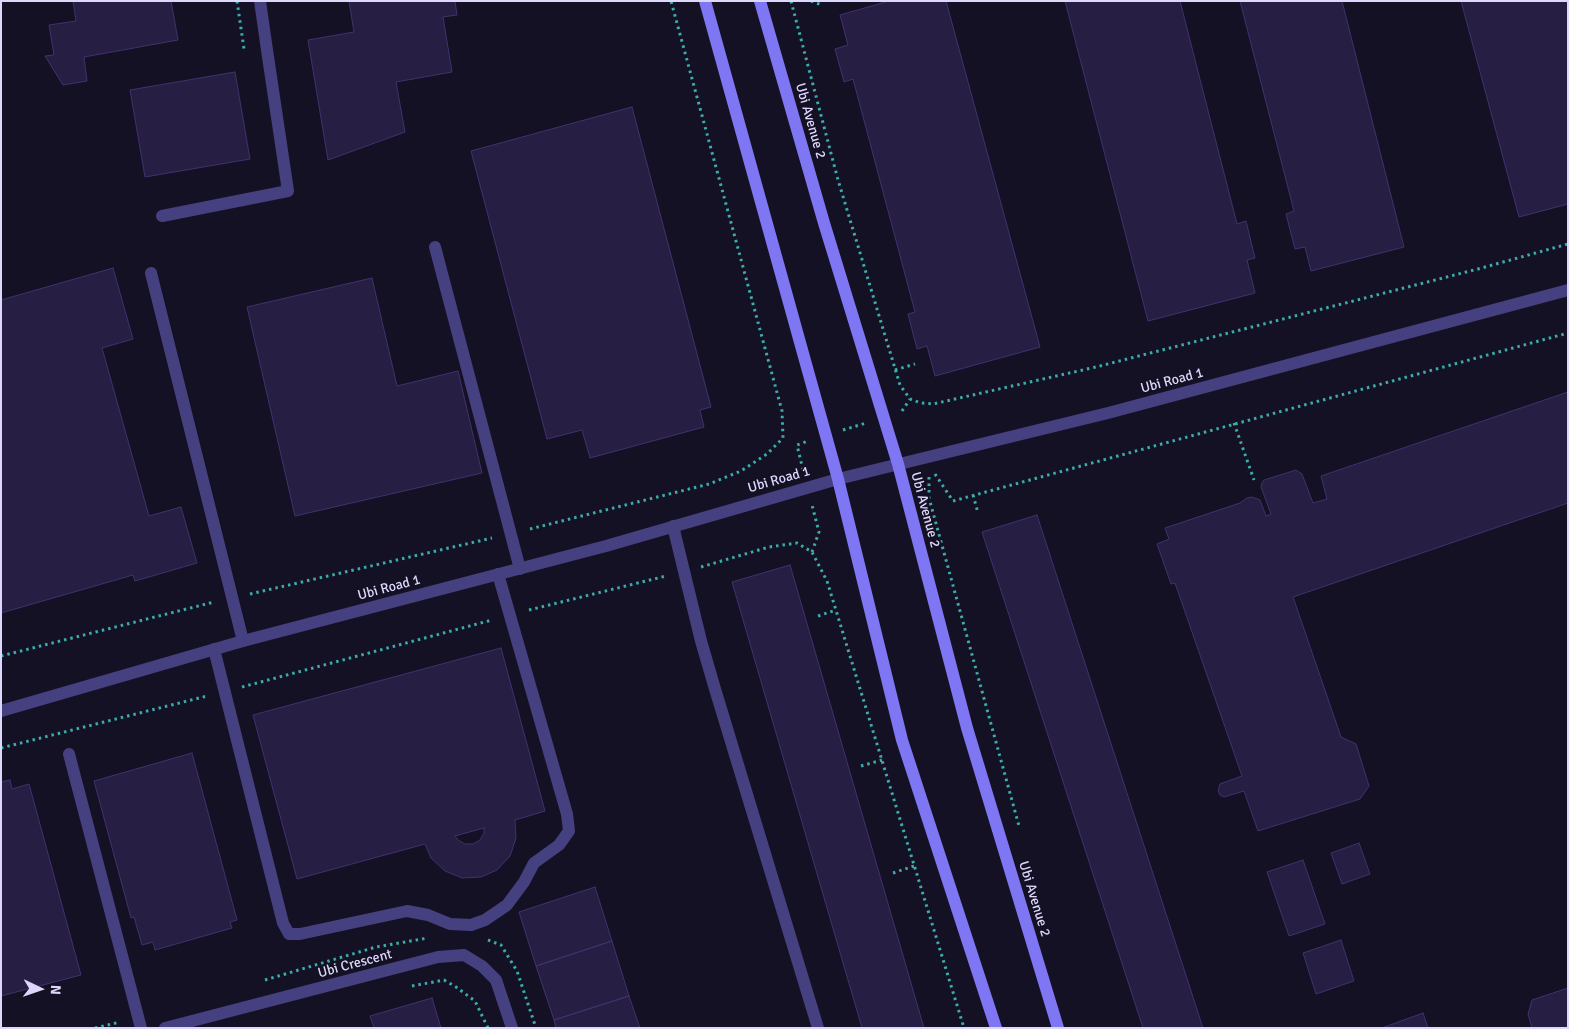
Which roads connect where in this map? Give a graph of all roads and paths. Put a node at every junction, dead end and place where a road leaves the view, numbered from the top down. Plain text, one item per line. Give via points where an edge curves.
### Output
1 (260, 1) edge
2 (671, 1) edge
3 (706, 1) edge
4 (760, 1) edge
5 (791, 1) edge
6 (811, 1) edge
7 (822, 5) dead end
8 (162, 216) dead end
9 (1568, 244) edge
10 (435, 247) dead end
11 (151, 273) dead end
12 (1568, 290) edge
13 (1568, 333) edge
14 (915, 364) dead end
15 (895, 370) junction
16 (910, 399) junction
17 (884, 418) junction
18 (1234, 423) junction
19 (826, 435) junction
20 (796, 444) dead end
21 (898, 464) junction
22 (930, 467) dead end
23 (929, 474) dead end
24 (838, 479) junction
25 (1254, 480) dead end
26 (973, 495) junction
27 (978, 513) dead end
28 (673, 526) junction
29 (820, 532) dead end
30 (510, 534) junction
31 (812, 552) junction
32 (520, 569) junction
33 (684, 572) junction
34 (498, 574) junction
35 (233, 598) junction
36 (836, 610) junction
37 (509, 615) junction
38 (818, 616) dead end
39 (243, 641) junction
40 (214, 649) junction
41 (1, 656) edge
42 (225, 692) junction
43 (1, 711) edge
44 (1, 748) edge
45 (69, 754) dead end
46 (882, 760) junction
47 (862, 766) dead end
48 (1022, 835) dead end
49 (914, 866) junction
50 (893, 873) dead end
51 (405, 988) dead end
52 (186, 1025) edge
53 (141, 1028) edge
54 (166, 1028) edge
55 (488, 1028) edge
56 (512, 1028) edge
57 (818, 1028) edge
58 (964, 1028) edge
59 (996, 1028) edge
60 (1058, 1028) edge

1 - 8 street via 288,191
2 - 30 path via 782,411 783,438 767,454 741,471 709,484
3 - 19 main road
4 - 17 main road, Ubi Avenue 2
5 - 15 path via 838,180
6 - 7 path
9 - 16 path via 1096,367 933,404
10 - 30 street
11 - 35 street
12 - 21 street, Ubi Road 1 via 1108,413
13 - 18 path
14 - 15 path
15 - 16 path
16 - 17 path via 901,414
17 - 19 path
17 - 21 main road, Ubi Avenue 2
18 - 25 path
18 - 26 path
19 - 20 path
19 - 24 main road
21 - 24 street, Ubi Road 1
21 - 60 main road, Ubi Avenue 2 via 967,728
22 - 26 path via 953,501
23 - 48 path via 929,498
24 - 28 street, Ubi Road 1
24 - 59 main road via 902,740
26 - 27 path
28 - 32 street, Ubi Road 1
28 - 33 street
29 - 31 path
30 - 32 street
30 - 35 path
31 - 33 path via 797,543 769,547
31 - 36 path via 827,581
32 - 34 street, Ubi Road 1
33 - 37 path
33 - 57 street via 715,688
34 - 37 street
34 - 39 street, Ubi Road 1
35 - 39 street
35 - 41 path
36 - 38 path
36 - 46 path
37 - 42 path
37 - 42 street via 567,814 569,831 559,846 534,863 507,905 471,925 450,924 407,911 290,934 283,923
39 - 40 street, Ubi Road 1
40 - 42 street
40 - 43 street, Ubi Road 1
42 - 44 path
45 - 53 street
46 - 47 path
46 - 49 path
49 - 50 path
49 - 58 path
51 - 55 path via 444,980 474,1001
52 - 54 street, Ubi Crescent
52 - 56 street, Ubi Crescent via 438,958 464,955 496,980

